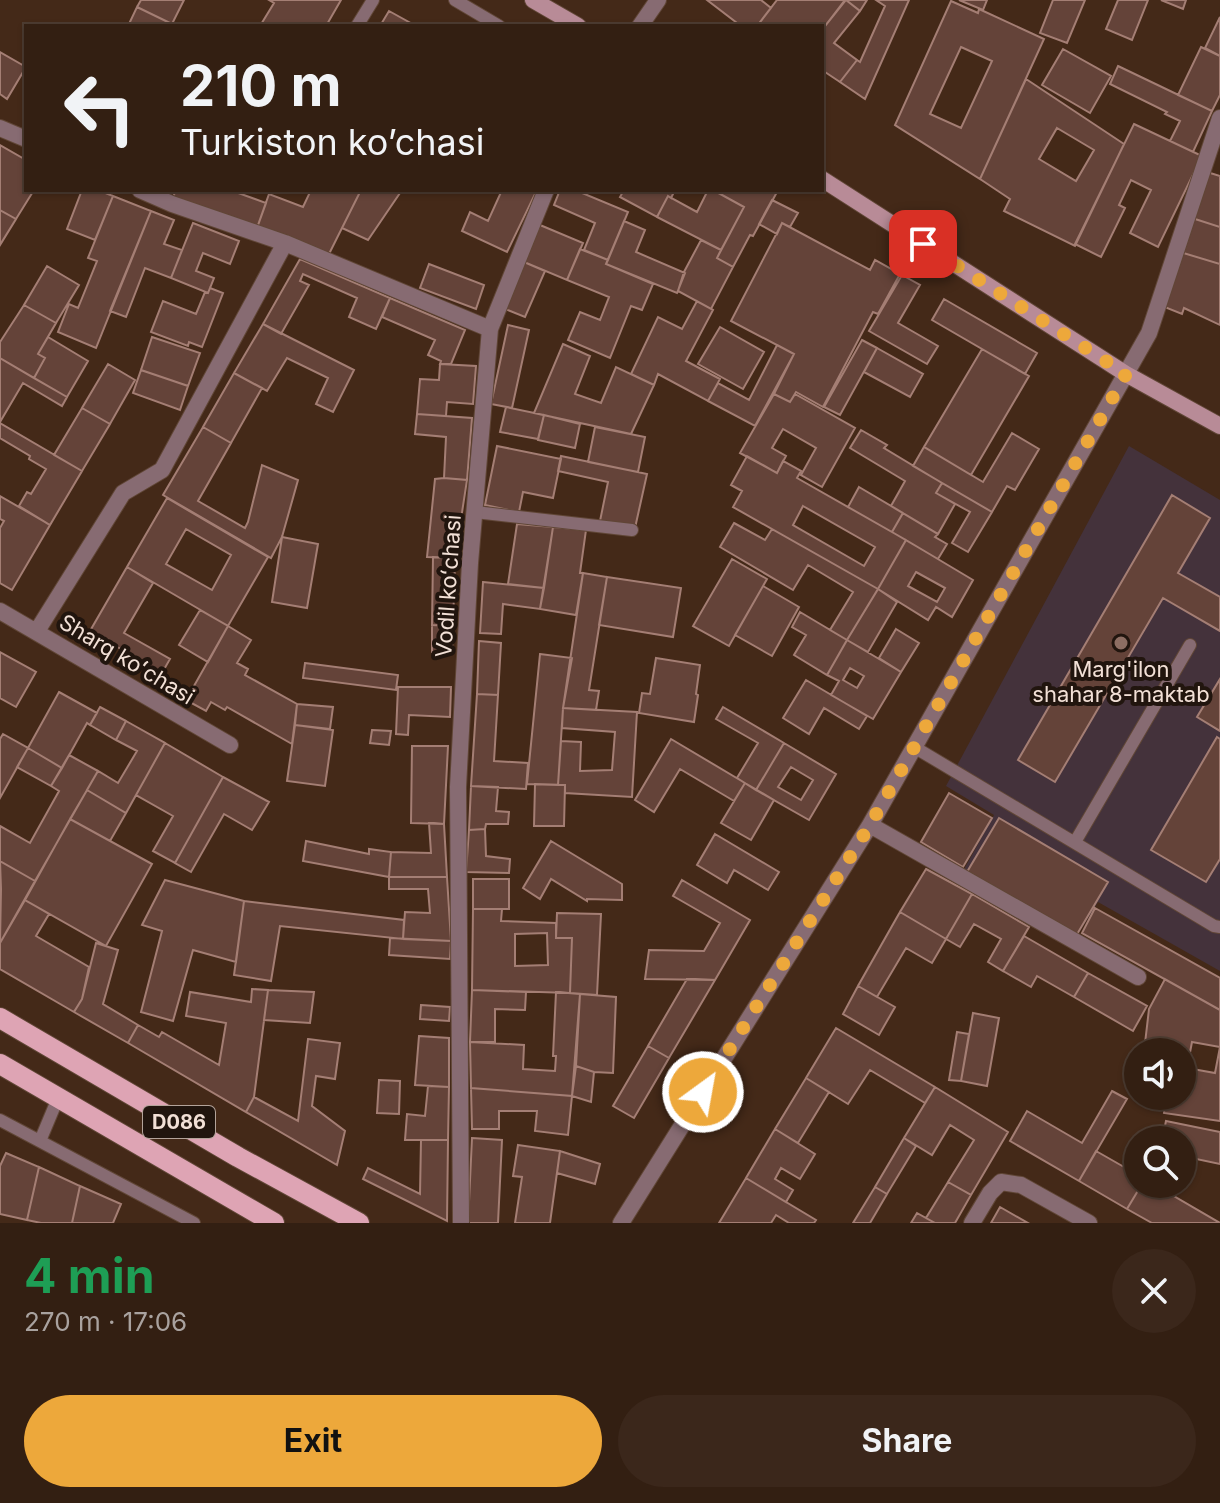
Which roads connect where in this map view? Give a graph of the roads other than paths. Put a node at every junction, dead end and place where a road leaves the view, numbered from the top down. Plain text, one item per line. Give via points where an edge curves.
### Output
1 (373, 0) edge
2 (455, 0) edge
3 (533, 0) edge
4 (658, 0) edge
5 (358, 24) edge
6 (496, 24) edge
7 (575, 24) edge
8 (641, 24) edge
9 (1220, 118) edge
10 (0, 128) edge
11 (24, 138) edge
12 (824, 180) edge
13 (145, 192) edge
14 (545, 192) edge
15 (285, 243) junction
16 (490, 329) junction
17 (1126, 374) junction
18 (1220, 426) edge
19 (475, 512) junction
20 (632, 530) dead end
21 (0, 611) edge
22 (37, 631) junction
23 (1190, 645) dead end
24 (230, 745) dead end
25 (914, 747) junction
26 (870, 825) junction
27 (1075, 842) junction
28 (1220, 927) edge
29 (1138, 977) dead end
30 (0, 1018) edge
31 (0, 1064) edge
32 (58, 1098) junction
33 (0, 1120) edge
34 (40, 1141) junction
35 (194, 1223) edge
36 (274, 1223) edge
37 (359, 1223) edge
38 (461, 1223) edge
39 (621, 1223) edge
40 (972, 1223) edge
41 (1089, 1223) edge

1 - 5 lane
2 - 6 lane
3 - 7 main road
4 - 8 street
9 - 17 street via 1149,333
10 - 11 street
12 - 17 main road
13 - 15 street
14 - 16 street, Vodil koʻchasi
15 - 16 street
15 - 22 street via 162,470 123,493
16 - 19 street, Vodil koʻchasi
17 - 18 main road
17 - 25 street
19 - 20 lane
19 - 38 street, Vodil koʻchasi via 458,787
21 - 22 street, Sharq koʻchasi
22 - 24 street, Sharq koʻchasi
23 - 27 lane
25 - 26 street
25 - 27 lane
26 - 29 street
26 - 39 street
27 - 28 lane
30 - 37 main road, D086
31 - 32 main road, D086
32 - 34 lane
32 - 36 main road, D086
33 - 34 lane
34 - 35 lane
40 - 41 street via 1001,1182 1021,1185

